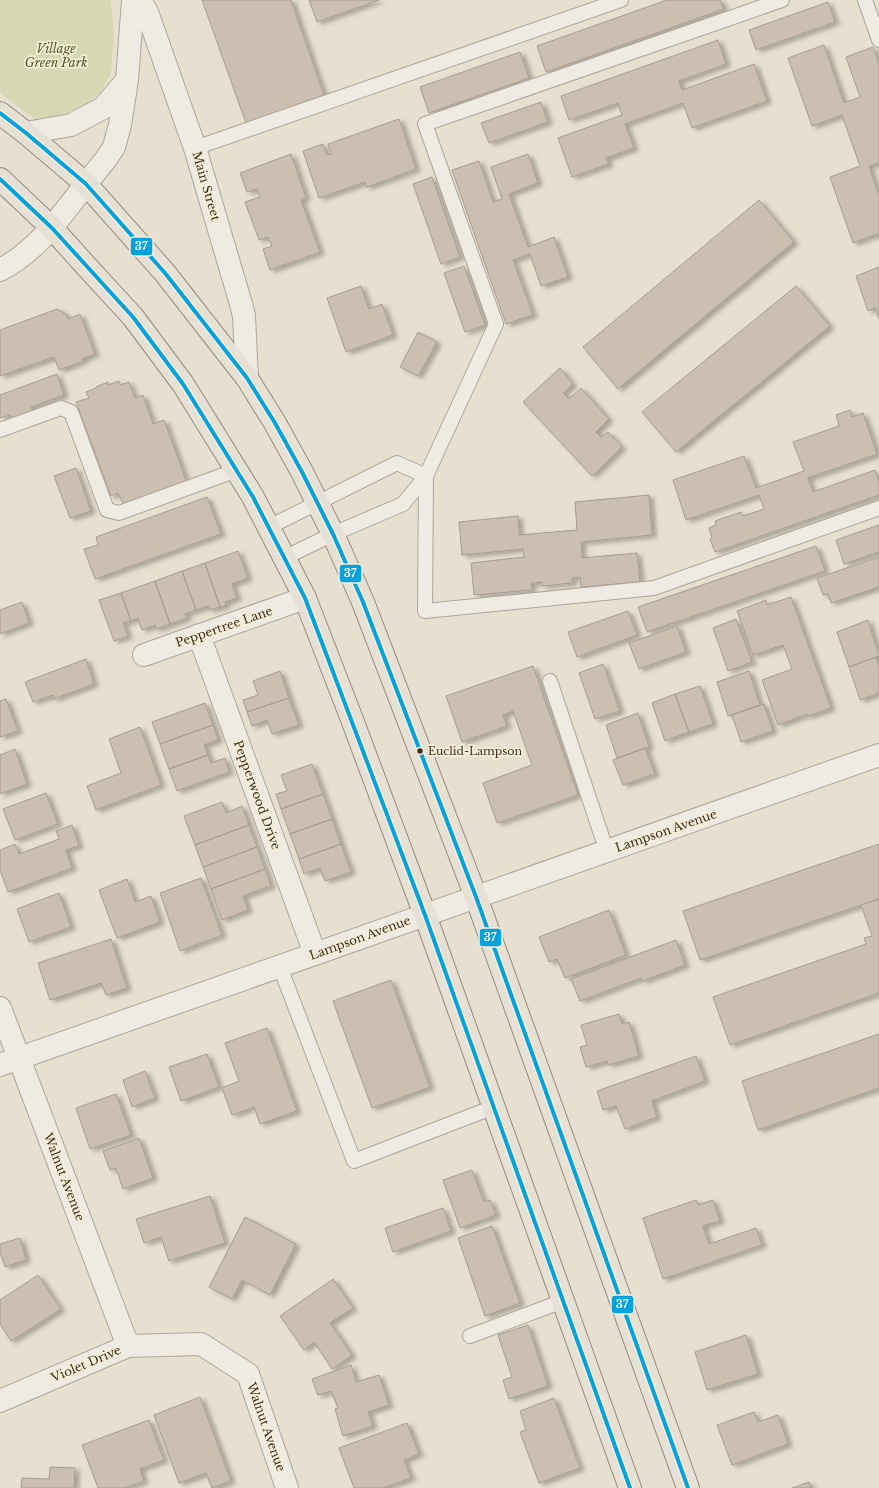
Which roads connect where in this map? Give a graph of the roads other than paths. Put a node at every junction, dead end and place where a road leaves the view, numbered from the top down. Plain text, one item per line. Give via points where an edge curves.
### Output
1 (133, 0) edge
2 (140, 0) edge
3 (621, 0) edge
4 (782, 0) edge
5 (865, 0) edge
6 (879, 40) edge
7 (127, 80) junction
8 (0, 113) edge
9 (26, 133) junction
10 (195, 148) junction
11 (0, 179) edge
12 (86, 184) junction
13 (52, 228) junction
14 (0, 270) edge
15 (247, 378) junction
16 (0, 430) edge
17 (237, 470) junction
18 (426, 476) junction
19 (318, 502) junction
20 (879, 508) edge
21 (269, 527) junction
22 (333, 534) junction
23 (284, 558) junction
24 (305, 598) junction
25 (199, 636) junction
26 (144, 655) dead end
27 (550, 681) dead end
28 (879, 755) edge
29 (607, 852) junction
30 (476, 897) junction
31 (425, 915) junction
32 (316, 954) junction
33 (280, 967) junction
34 (0, 1008) edge
35 (9, 1062) edge
36 (494, 1107) junction
37 (563, 1301) junction
38 (470, 1336) dead end
39 (201, 1344) joint
40 (128, 1346) junction
41 (0, 1401) edge
42 (287, 1488) edge
43 (630, 1488) edge
44 (688, 1488) edge

1 - 7 street
2 - 10 street, Main Street via 147,12
3 - 10 lane
4 - 18 lane via 424,124 496,324
5 - 6 lane
7 - 9 street via 103,108 71,125
7 - 12 street via 114,146
8 - 9 main road
9 - 12 main road
10 - 15 street, Main Street via 244,316
11 - 13 main road
12 - 13 street
12 - 15 main road via 165,273
13 - 14 street via 29,252
13 - 17 main road via 137,324 183,384
15 - 19 main road
16 - 17 lane via 61,408 71,412 107,510 119,513
17 - 21 main road
18 - 19 lane via 397,464
18 - 20 lane via 425,611 654,588
18 - 22 lane via 403,504
19 - 21 lane
19 - 22 main road
21 - 23 main road
22 - 23 lane
22 - 30 main road via 363,602
23 - 24 main road
24 - 25 street, Peppertree Lane
24 - 31 main road
25 - 26 street, Peppertree Lane
25 - 32 street, Pepperwood Drive
27 - 29 lane
28 - 29 street, Lampson Avenue
29 - 30 street, Lampson Avenue
30 - 31 street, Lampson Avenue
30 - 44 main road
31 - 32 street, Lampson Avenue
31 - 36 main road
32 - 33 street, Lampson Avenue
33 - 35 street, Lampson Avenue
33 - 36 lane via 354,1161
34 - 35 street, Walnut Avenue
35 - 40 street, Walnut Avenue
36 - 37 main road
37 - 38 lane
37 - 43 main road
39 - 40 street, Violet Drive
39 - 42 street, Walnut Avenue via 248,1374
40 - 41 street, Violet Drive

